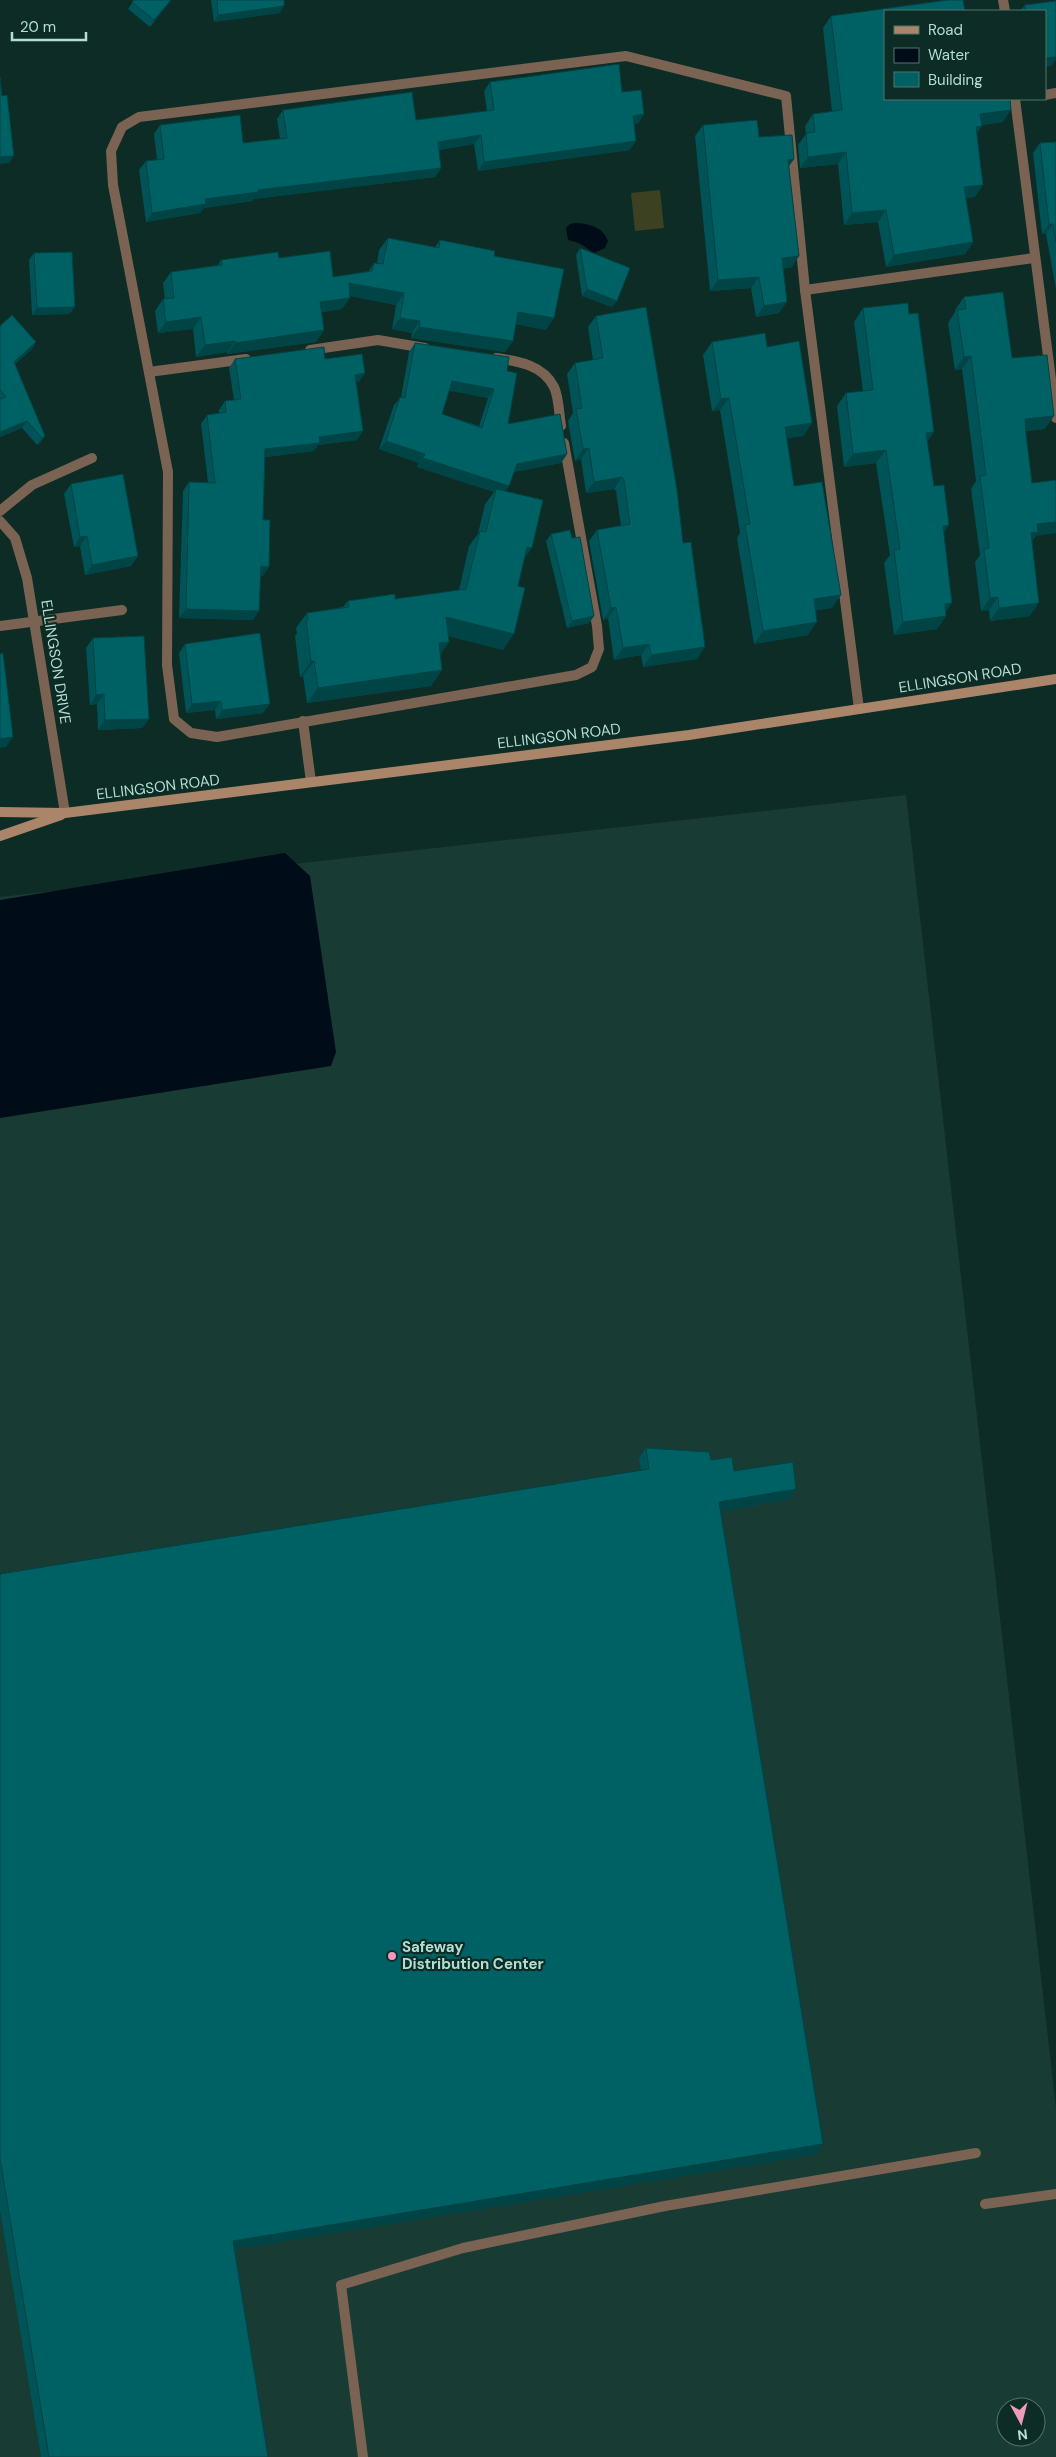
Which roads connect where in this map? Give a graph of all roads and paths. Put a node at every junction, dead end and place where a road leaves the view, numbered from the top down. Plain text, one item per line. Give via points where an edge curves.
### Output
1 (1015, 100) edge
2 (1034, 258) junction
3 (805, 290) junction
4 (436, 349) edge
5 (302, 351) edge
6 (484, 356) edge
7 (254, 358) edge
8 (149, 372) junction
9 (1056, 418) edge
10 (92, 458) dead end
11 (0, 511) edge
12 (0, 521) edge
13 (122, 610) dead end
14 (34, 622) junction
15 (0, 626) edge
16 (1056, 679) edge
17 (859, 709) junction
18 (303, 721) junction
19 (311, 782) junction
20 (0, 812) edge
21 (66, 813) junction
22 (0, 836) edge
23 (976, 2153) dead end
24 (1056, 2194) edge
25 (985, 2204) dead end
26 (363, 2457) edge

1 - 2 street
2 - 3 street
2 - 9 street
3 - 8 street via 786,96 626,56 577,62 140,117 122,127 111,151 113,185
3 - 17 street
4 - 5 street via 378,340
6 - 18 street via 522,362 544,374 555,388 597,626 599,649 592,667 576,675
7 - 8 street
8 - 18 street via 168,472 167,666 174,719 191,733 217,737
10 - 11 street via 32,485
12 - 14 street, ELLINGSON DRIVE via 15,538 23,559
13 - 14 street
14 - 15 street
14 - 21 street, ELLINGSON DRIVE
16 - 17 main road, ELLINGSON ROAD
17 - 19 main road, ELLINGSON ROAD via 690,735
18 - 19 street
19 - 21 main road, ELLINGSON ROAD
20 - 21 main road, ELLINGSON ROAD
21 - 22 main road, ELLINGSON ROAD
23 - 26 street via 665,2206 463,2248 341,2285
24 - 25 street

